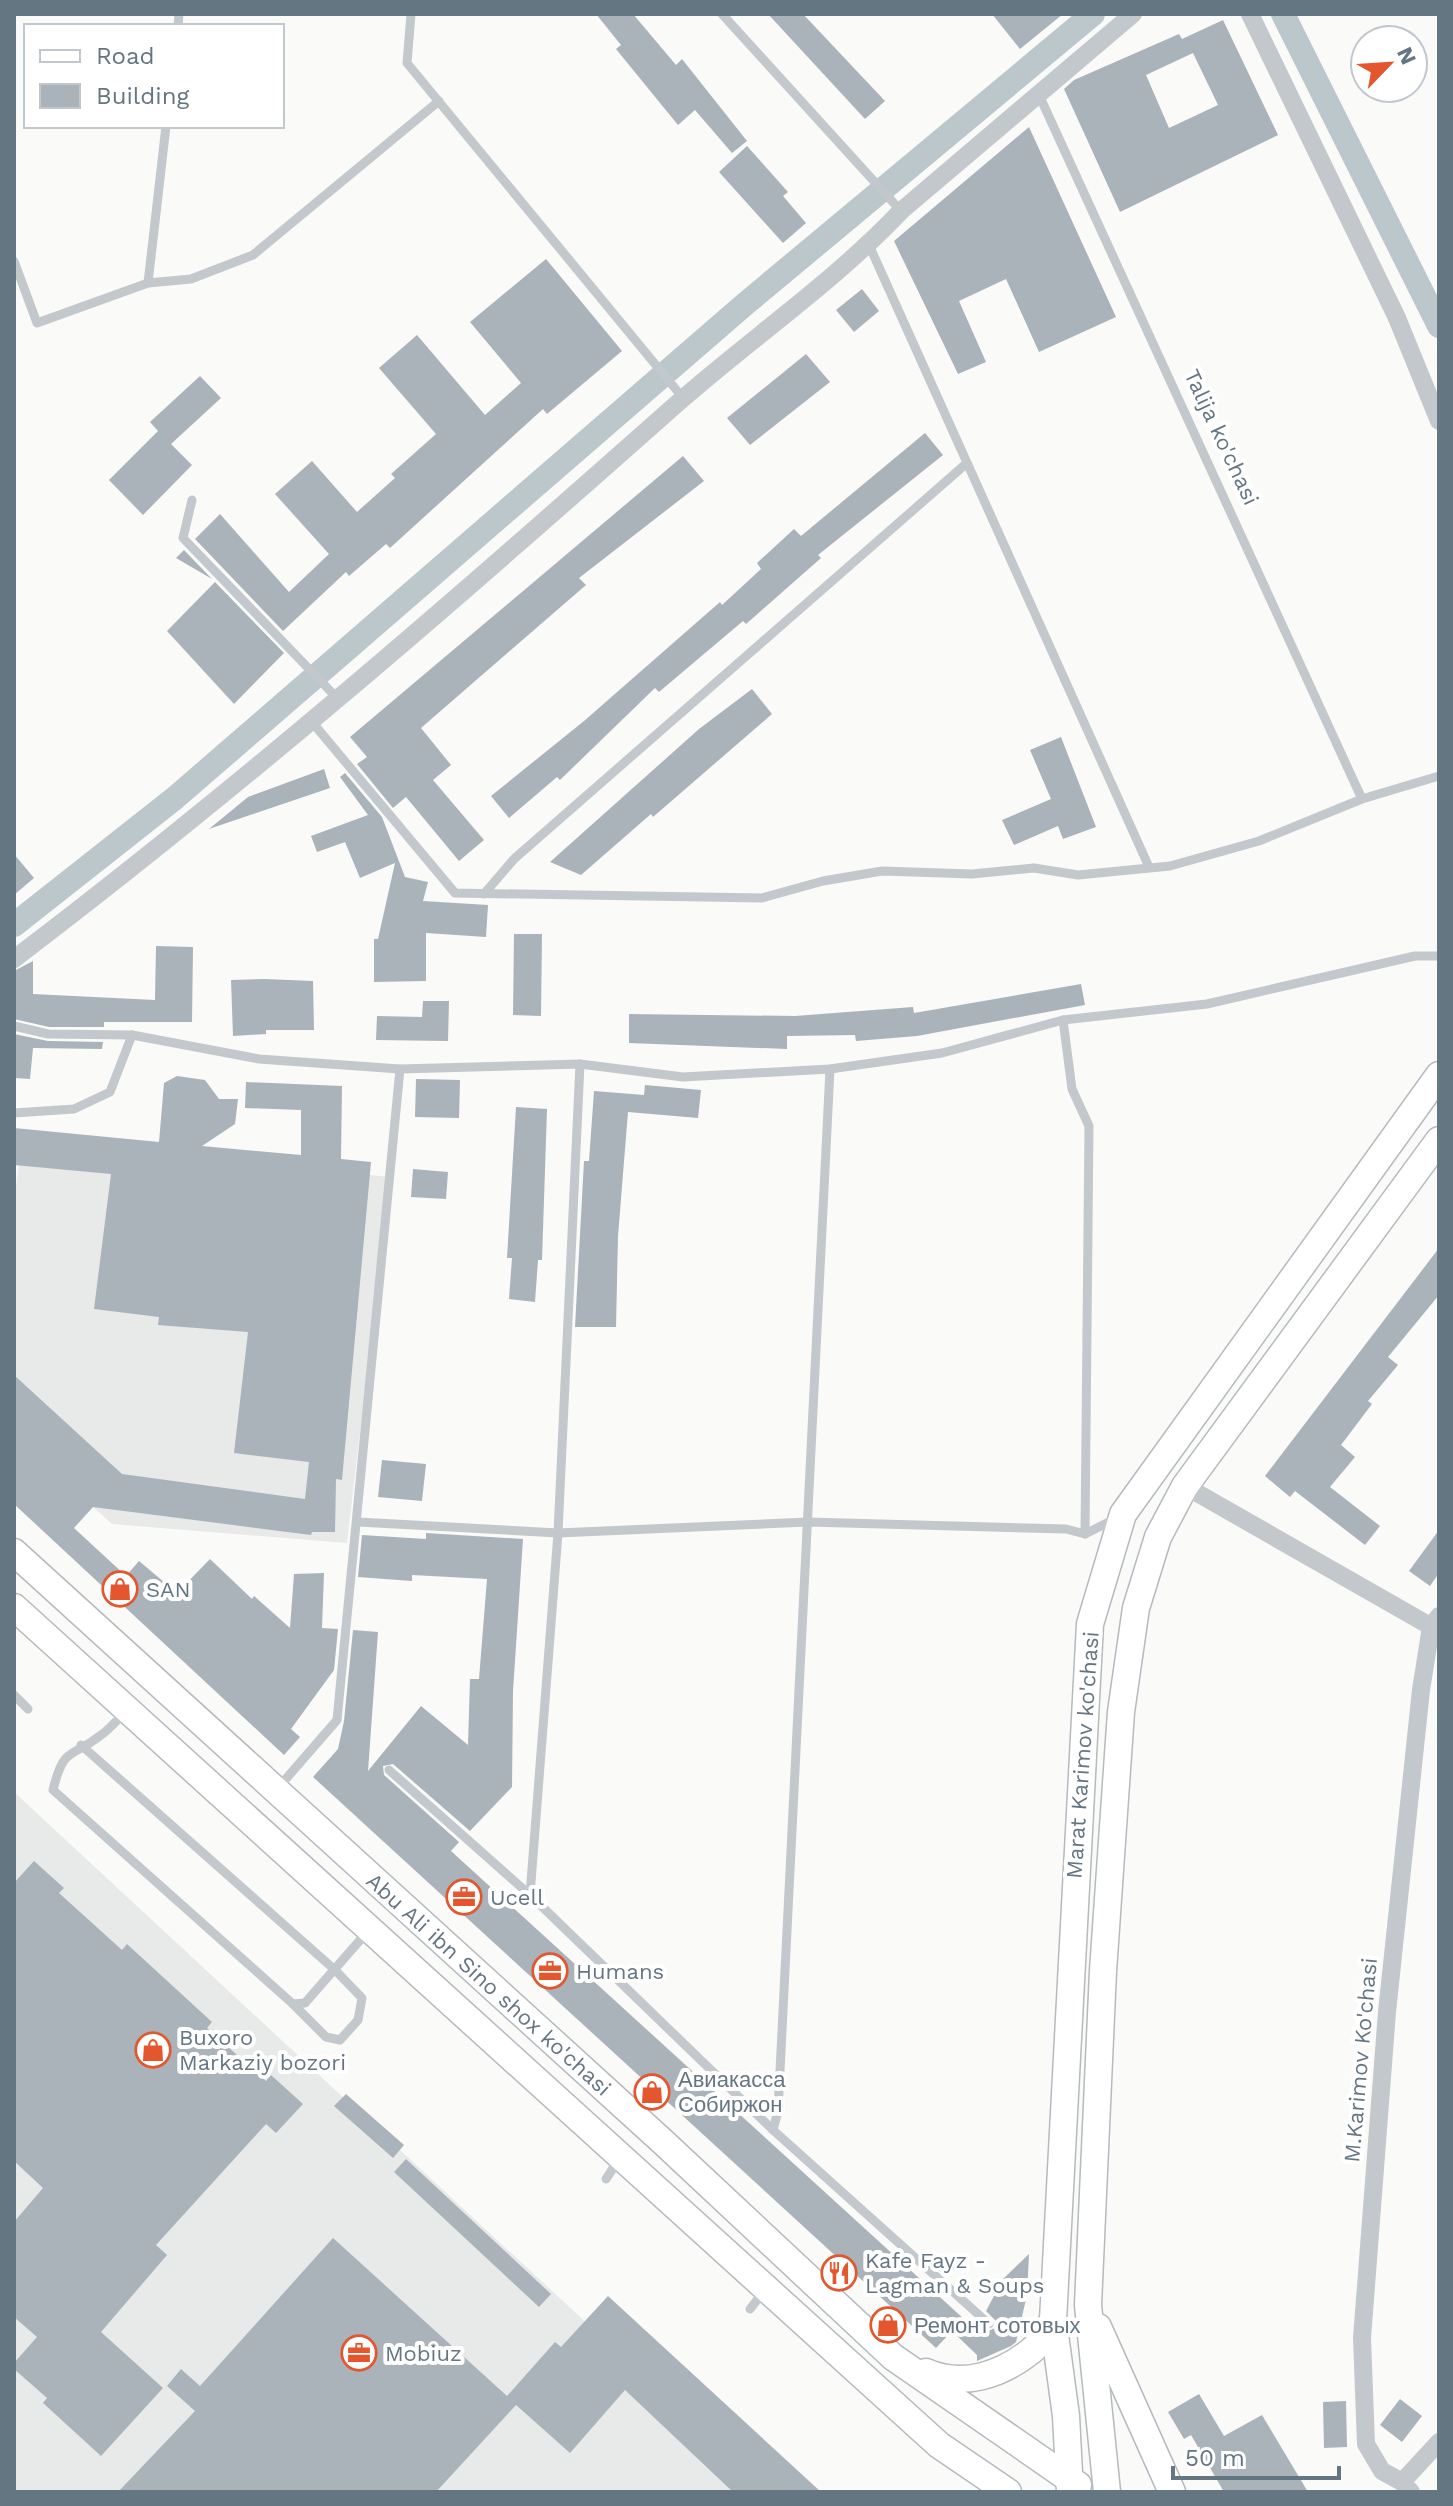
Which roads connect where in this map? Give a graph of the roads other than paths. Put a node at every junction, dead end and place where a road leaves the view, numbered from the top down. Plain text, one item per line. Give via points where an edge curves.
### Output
1 (411, 14) edge
2 (722, 14) edge
3 (1133, 14) edge
4 (1250, 14) edge
5 (1039, 95) junction
6 (439, 101) junction
7 (166, 128) edge
8 (901, 211) junction
9 (869, 245) junction
10 (14, 261) edge
11 (148, 283) junction
12 (683, 398) junction
13 (1439, 421) edge
14 (967, 463) junction
15 (192, 500) dead end
16 (338, 699) junction
17 (312, 722) junction
18 (1439, 776) edge
19 (1362, 799) junction
20 (1149, 867) junction
21 (484, 894) junction
22 (1439, 956) edge
23 (14, 959) edge
24 (1063, 1020) junction
25 (14, 1026) edge
26 (132, 1035) junction
27 (580, 1064) junction
28 (400, 1069) junction
29 (830, 1069) junction
30 (1439, 1075) edge
31 (14, 1113) edge
32 (1439, 1140) edge
33 (1185, 1486) junction
34 (1123, 1514) junction
35 (358, 1522) junction
36 (808, 1522) junction
37 (558, 1533) junction
38 (1085, 1534) junction
39 (14, 1552) edge
40 (14, 1607) edge
41 (1436, 1625) edge
42 (14, 1695) edge
43 (28, 1709) dead end
44 (126, 1711) junction
45 (81, 1745) junction
46 (389, 1770) dead end
47 (276, 1790) junction
48 (530, 1895) junction
49 (370, 1929) junction
50 (335, 1970) junction
51 (293, 2004) junction
52 (773, 2130) junction
53 (621, 2156) junction
54 (606, 2179) dead end
55 (767, 2287) junction
56 (1088, 2305) junction
57 (750, 2309) dead end
58 (1053, 2320) junction
59 (989, 2324) dead end
60 (893, 2357) junction
61 (1439, 2442) edge
62 (1075, 2487) edge
63 (1406, 2487) edge
64 (1008, 2492) edge
65 (1107, 2492) edge
66 (1172, 2492) edge

1 - 6 lane via 407,63
2 - 8 lane
3 - 5 street
4 - 13 street via 1397,318
5 - 8 street
5 - 19 lane, Talija ko'chasi
6 - 11 lane via 253,255 191,279
6 - 12 lane
7 - 11 lane
8 - 9 street
9 - 12 street
9 - 14 lane
10 - 11 lane via 37,323
12 - 16 street
14 - 20 lane
14 - 21 lane via 514,859
15 - 16 lane via 183,538
16 - 17 street
17 - 21 lane via 455,893
17 - 23 street
18 - 19 lane
19 - 20 lane via 1259,841
20 - 21 lane via 1078,875 1034,868 972,874 882,871 762,898
22 - 24 lane via 1415,956 1207,1004
24 - 29 lane via 942,1053
24 - 38 lane via 1072,1089 1089,1126
25 - 26 lane via 48,1034
26 - 28 lane via 259,1059
26 - 31 lane via 110,1092 74,1109
27 - 28 lane
27 - 29 lane via 683,1077
27 - 37 lane
28 - 35 lane
29 - 36 lane
30 - 34 main road, Marat Karimov ko'chasi
32 - 33 main road, Marat Karimov ko'chasi
33 - 41 street, M.Karimov Ko'chasi
33 - 56 main road, Marat Karimov ko'chasi via 1158,1537 1136,1608 1121,1712
34 - 38 lane
34 - 58 main road, Marat Karimov ko'chasi via 1090,1624
35 - 37 lane
35 - 47 lane via 337,1720
36 - 37 lane
36 - 38 lane via 1066,1529
36 - 52 lane
37 - 48 lane
39 - 47 main road, Abu Ali ibn Sino shox ko'chasi
40 - 44 main road, Abu Ali ibn Sino shox ko'chasi
41 - 63 street, M.Karimov Ko'chasi via 1421,1690 1387,2012 1362,2338 1366,2444 1382,2471
42 - 43 lane
44 - 45 lane via 100,1737
44 - 49 main road, Abu Ali ibn Sino shox ko'chasi
45 - 50 lane
45 - 51 lane via 60,1762 53,1790
46 - 48 lane
47 - 60 main road, Abu Ali ibn Sino shox ko'chasi
48 - 52 lane
49 - 50 lane
49 - 53 main road, Abu Ali ibn Sino shox ko'chasi
50 - 51 lane via 305,2003
50 - 51 lane via 362,1998 358,2020 340,2040 326,2037
52 - 59 lane
53 - 54 lane
53 - 55 main road, Abu Ali ibn Sino shox ko'chasi
55 - 57 lane
55 - 64 main road, Abu Ali ibn Sino shox ko'chasi via 939,2445
56 - 65 main road, Marat Karimov ko'chasi
56 - 66 main road
58 - 60 main road via 1034,2350 979,2377 935,2376
58 - 62 main road, Marat Karimov ko'chasi
60 - 62 main road, Abu Ali ibn Sino shox ko'chasi
61 - 63 street

